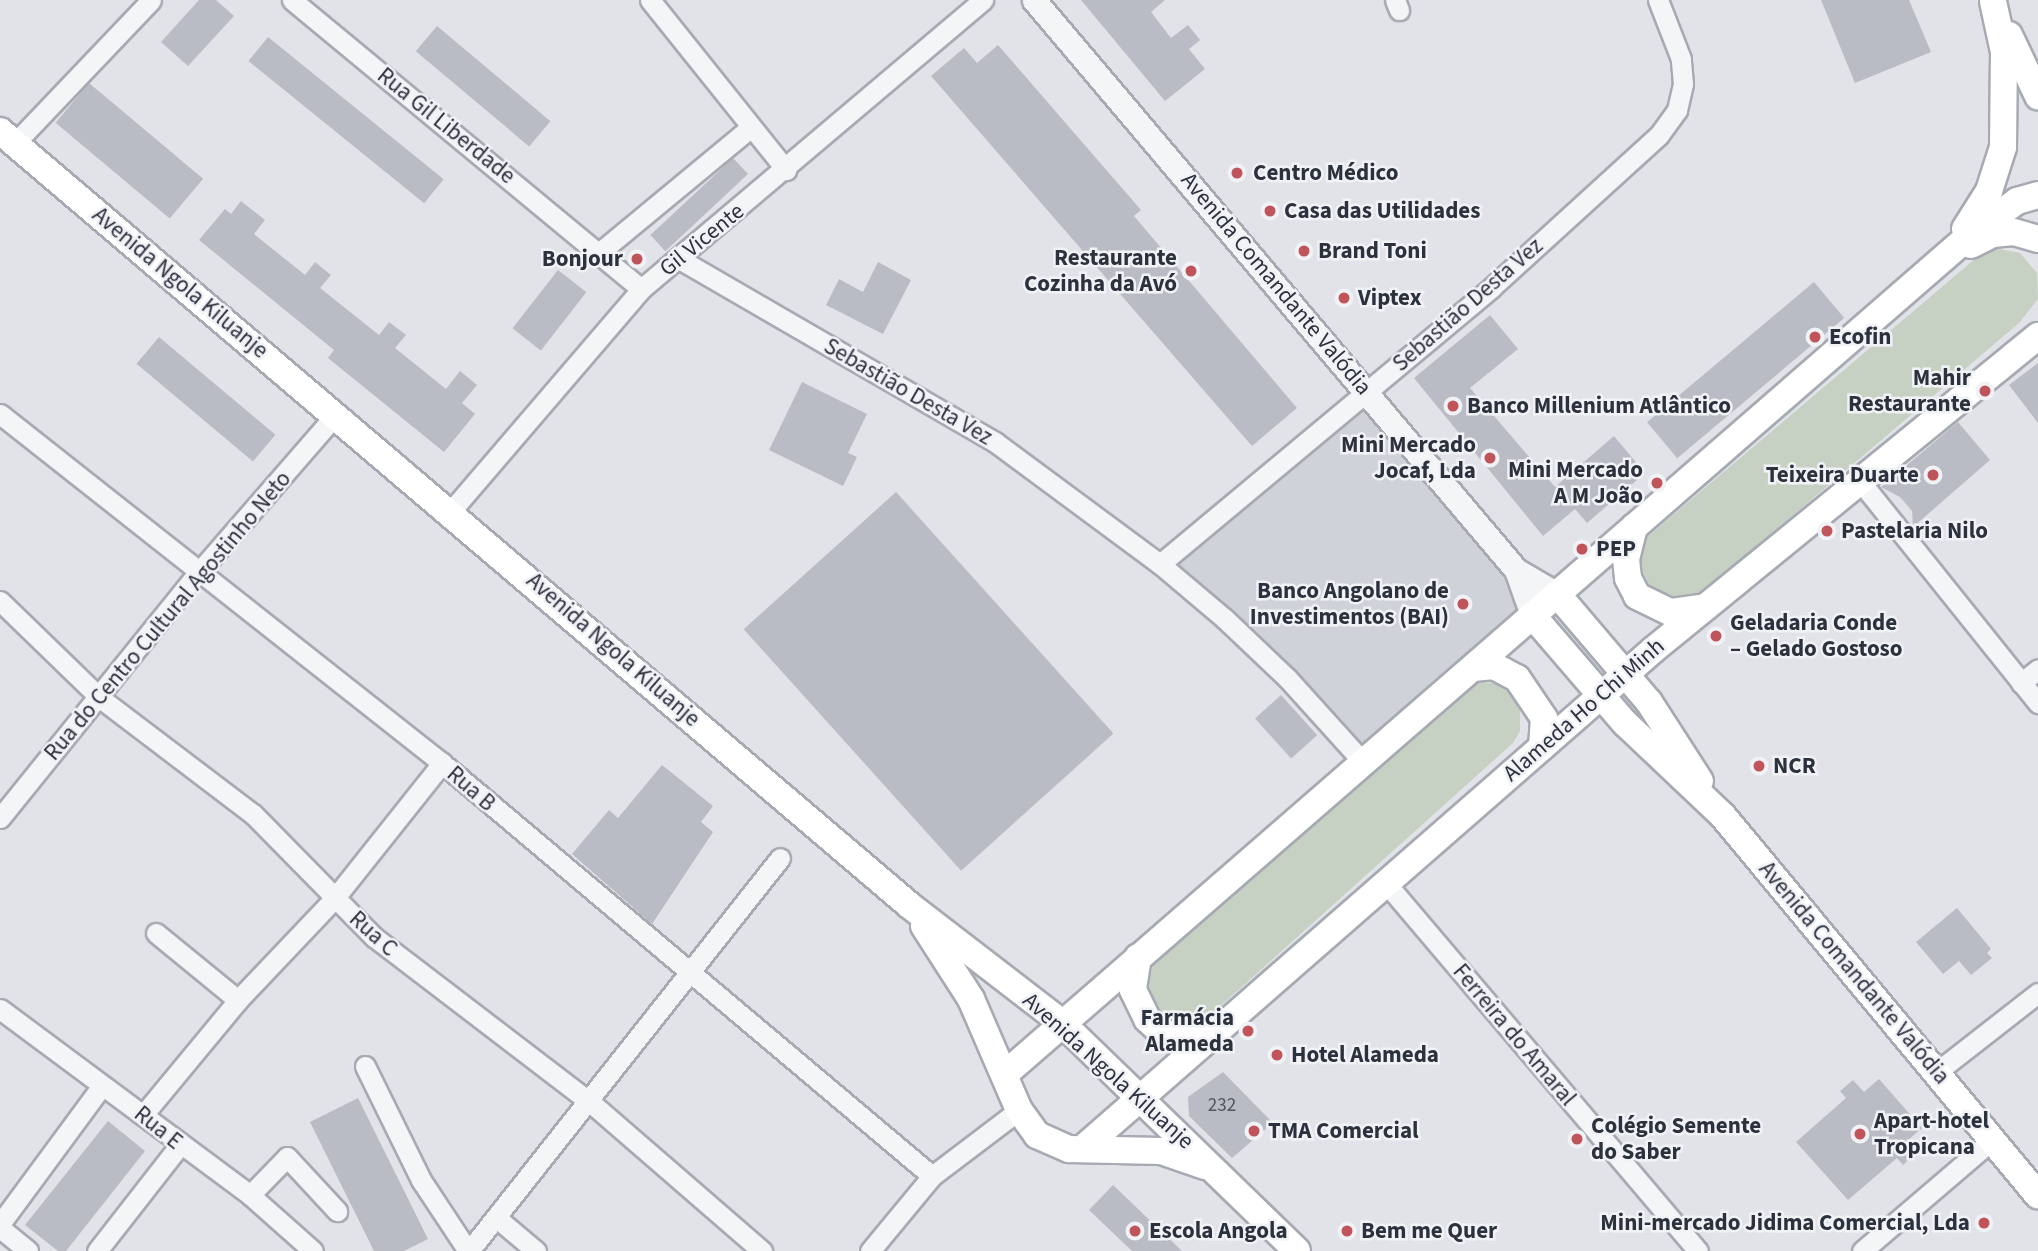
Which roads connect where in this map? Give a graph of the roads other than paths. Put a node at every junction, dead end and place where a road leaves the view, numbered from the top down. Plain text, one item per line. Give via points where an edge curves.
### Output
1 (151, 0) edge
2 (292, 0) edge
3 (650, 0) edge
4 (983, 0) edge
5 (1034, 0) edge
6 (1658, 0) edge
7 (1992, 1) edge
8 (2038, 96) edge
9 (751, 127) junction
10 (8, 137) edge
11 (786, 170) junction
12 (2038, 195) edge
13 (2038, 239) edge
14 (600, 252) junction
15 (681, 260) junction
16 (1938, 263) junction
17 (641, 289) junction
18 (2038, 336) edge
19 (1367, 393) junction
20 (0, 414) edge
21 (336, 414) junction
22 (1860, 481) junction
23 (451, 511) junction
24 (1634, 527) junction
25 (1160, 564) junction
26 (1517, 570) junction
27 (198, 573) junction
28 (1557, 594) junction
29 (0, 601) edge
30 (1704, 607) junction
31 (1532, 615) junction
32 (1473, 667) junction
33 (2038, 669) edge
34 (1625, 674) junction
35 (2021, 683) junction
36 (1601, 695) junction
37 (100, 698) junction
38 (2038, 703) edge
39 (1542, 747) junction
40 (1363, 762) junction
41 (442, 763) junction
42 (1, 814) edge
43 (1723, 816) junction
44 (780, 858) dead end
45 (1385, 882) junction
46 (334, 899) junction
47 (909, 905) junction
48 (156, 933) dead end
49 (1138, 957) junction
50 (690, 976) junction
51 (2038, 993) edge
52 (238, 999) junction
53 (0, 1009) edge
54 (1062, 1023) junction
55 (1206, 1040) junction
56 (365, 1066) dead end
57 (1938, 1071) junction
58 (1004, 1074) junction
59 (101, 1087) junction
60 (1141, 1099) junction
61 (590, 1102) junction
62 (1019, 1110) junction
63 (143, 1115) junction
64 (1992, 1140) junction
65 (179, 1146) junction
66 (1082, 1149) junction
67 (1220, 1173) junction
68 (932, 1176) junction
69 (250, 1195) junction
70 (2038, 1195) edge
71 (337, 1211) dead end
72 (498, 1219) junction
73 (0, 1226) edge
74 (28, 1251) edge
75 (97, 1251) edge
76 (313, 1251) edge
77 (469, 1251) edge
78 (536, 1251) edge
79 (762, 1251) edge
80 (870, 1251) edge
81 (1297, 1251) edge
82 (1698, 1251) edge
83 (1862, 1251) edge

1 - 10 street
2 - 14 street, Rua Gil Liberdade
3 - 9 street
4 - 11 street, Gil Vicente
5 - 19 street, Avenida Comandante Valódia
6 - 19 street, Sebastião Desta Vez via 1681,59 1683,84 1677,110 1659,135
7 - 8 main road
7 - 16 main road via 2004,52 2003,147 1980,208
9 - 11 street
9 - 14 street
10 - 21 main road, Avenida Ngola Kiluanje
11 - 15 street, Gil Vicente
12 - 16 main road via 1999,212
13 - 16 main road via 2014,232 1993,234
14 - 17 street, Rua Gil Liberdade
15 - 17 street, Gil Vicente
15 - 25 street, Sebastião Desta Vez via 995,442
16 - 24 main road
17 - 23 street, Gil Vicente
18 - 22 main road, Alameda Ho Chi Minh
19 - 25 street, Sebastião Desta Vez
19 - 26 street, Avenida Comandante Valódia
20 - 27 street, Rua B
21 - 23 main road, Avenida Ngola Kiluanje
21 - 27 street, Rua do Centro Cultural Agostinho Neto
22 - 30 main road, Alameda Ho Chi Minh
22 - 35 street
23 - 47 main road, Avenida Ngola Kiluanje
24 - 28 main road
24 - 30 main road via 1626,559 1637,596 1670,612
25 - 40 street, Sebastião Desta Vez via 1288,679
26 - 28 street, Avenida Comandante Valódia
26 - 31 street, Avenida Comandante Valódia
27 - 37 street, Rua do Centro Cultural Agostinho Neto
27 - 41 street, Rua B
28 - 31 main road
28 - 34 main road, Avenida Comandante Valódia
29 - 37 street, Rua C
30 - 34 main road, Alameda Ho Chi Minh
31 - 32 main road
31 - 36 main road, Avenida Comandante Valódia
32 - 39 main road via 1494,666 1517,678 1544,718
32 - 40 main road
33 - 35 street
34 - 36 main road, Alameda Ho Chi Minh
34 - 43 main road, Avenida Comandante Valódia
35 - 38 street
36 - 39 main road, Alameda Ho Chi Minh
36 - 43 main road, Avenida Comandante Valódia
37 - 42 street, Rua do Centro Cultural Agostinho Neto
37 - 46 street, Rua C via 253,814
39 - 45 main road, Alameda Ho Chi Minh
40 - 49 main road
41 - 46 street
41 - 50 street, Rua B
43 - 57 main road, Avenida Comandante Valódia
44 - 50 street
45 - 55 main road, Alameda Ho Chi Minh
45 - 82 street, Ferreira do Amaral
46 - 52 street
46 - 61 street, Rua C via 419,974
47 - 54 main road, Avenida Ngola Kiluanje
47 - 58 main road via 971,999
48 - 52 street
49 - 54 main road
49 - 55 main road via 1133,990 1147,1018 1162,1032
50 - 61 street
50 - 68 street, Rua B
51 - 57 street
52 - 63 street
53 - 59 street, Rua E
54 - 58 main road
54 - 60 main road, Avenida Ngola Kiluanje
55 - 60 main road, Alameda Ho Chi Minh
56 - 77 street via 421,1180
57 - 64 main road, Avenida Comandante Valódia
58 - 62 main road
59 - 63 street, Rua E
59 - 73 street
60 - 66 main road, Alameda Ho Chi Minh
60 - 67 main road, Avenida Ngola Kiluanje
61 - 72 street
61 - 79 street, Rua C
62 - 66 main road via 1027,1124 1051,1145
62 - 68 street
63 - 65 street, Rua E
64 - 70 main road, Avenida Comandante Valódia
64 - 83 street
65 - 69 street, Rua E
65 - 75 street
66 - 67 main road via 1161,1151
67 - 81 main road, Avenida Ngola Kiluanje
68 - 80 street
69 - 71 street via 287,1157
69 - 76 street, Rua E
72 - 77 street
72 - 78 street
73 - 74 street

